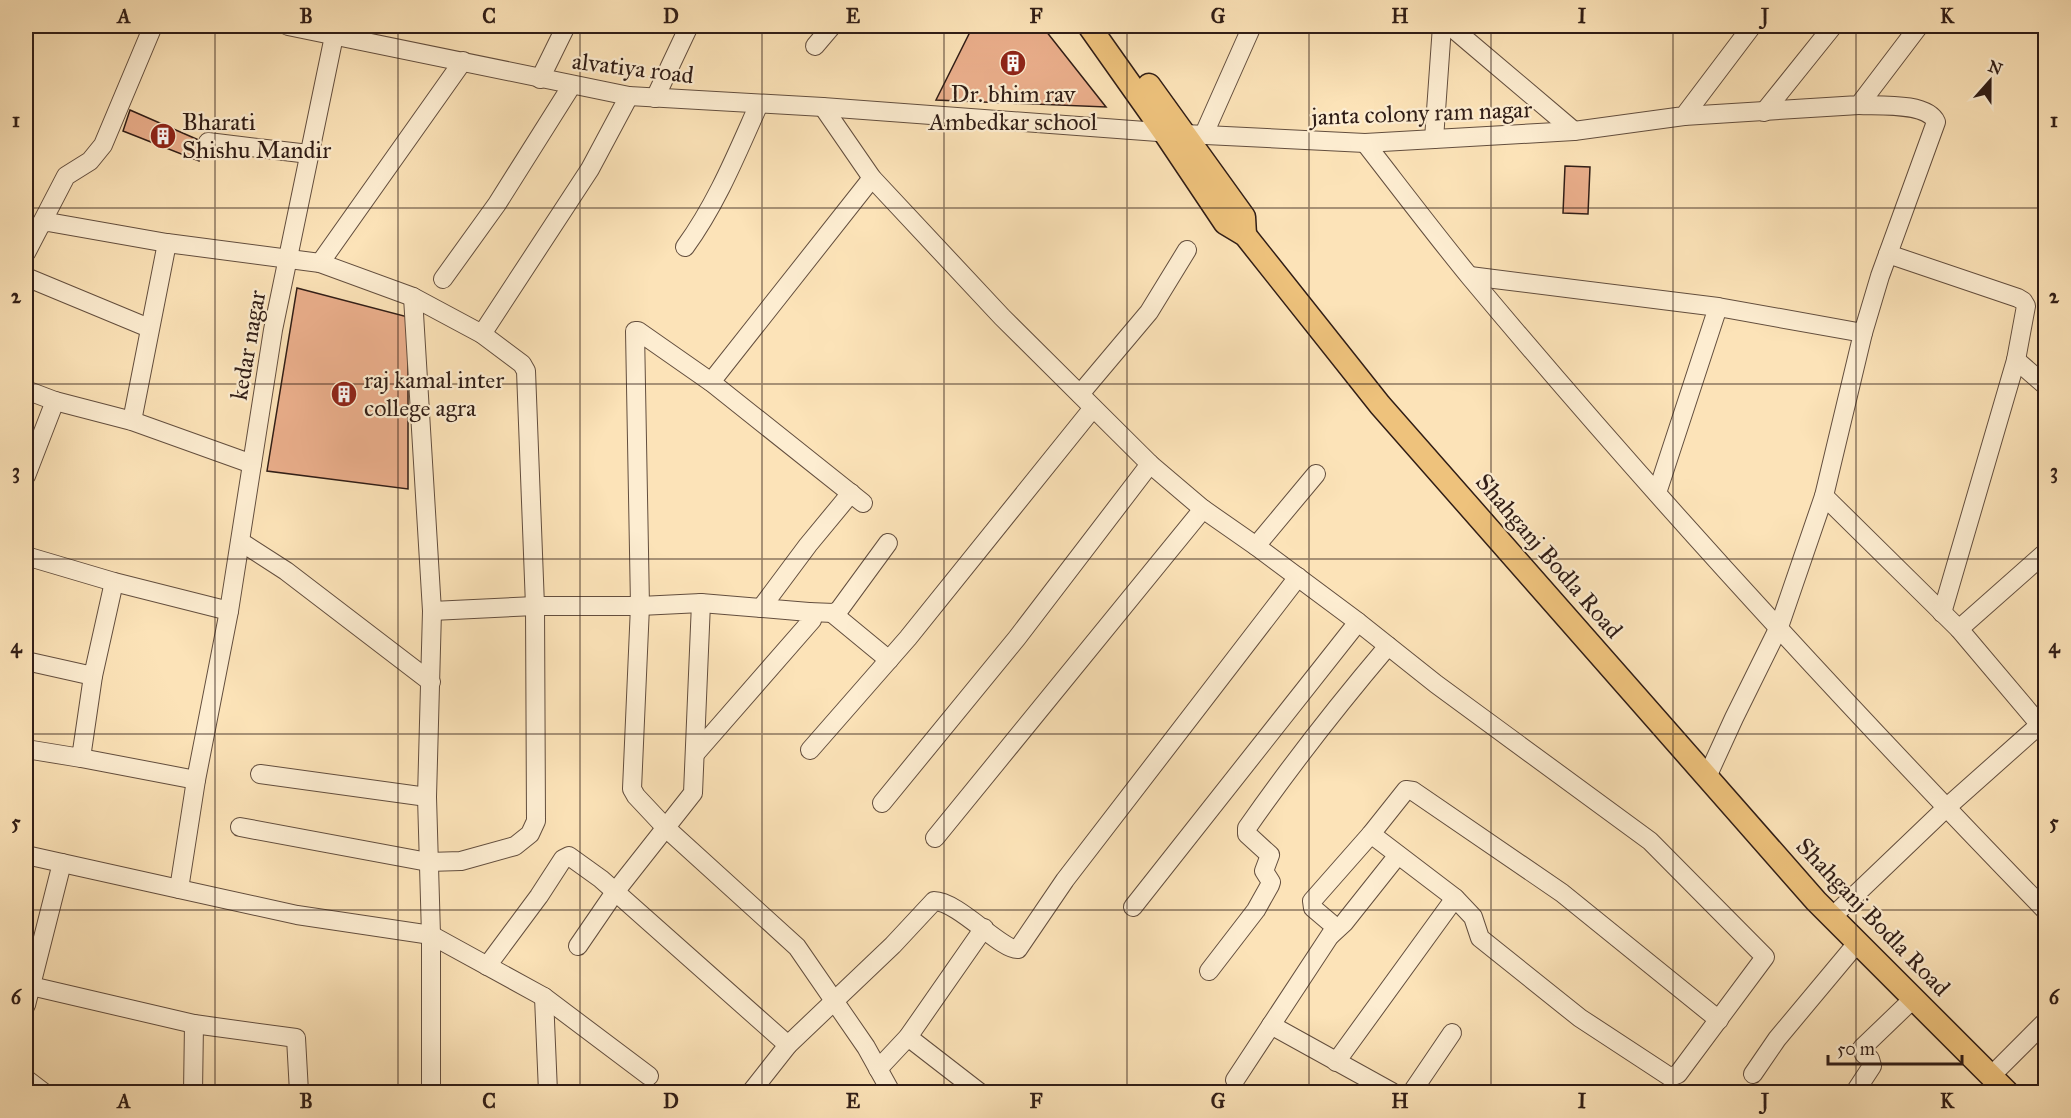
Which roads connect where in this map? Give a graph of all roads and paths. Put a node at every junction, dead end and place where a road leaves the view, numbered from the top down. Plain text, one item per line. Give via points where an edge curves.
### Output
1 (153, 26) edge
2 (288, 26) edge
3 (566, 26) edge
4 (689, 26) edge
5 (832, 26) edge
6 (1089, 26) edge
7 (1104, 26) edge
8 (1252, 26) edge
9 (1442, 26) edge
10 (1450, 26) edge
11 (1752, 26) edge
12 (1833, 26) edge
13 (1918, 26) edge
14 (334, 36) junction
15 (814, 46) dead end
16 (463, 62) junction
17 (540, 78) junction
18 (573, 85) junction
19 (629, 96) junction
20 (655, 98) junction
21 (759, 104) junction
22 (1859, 105) junction
23 (823, 106) junction
24 (1764, 112) junction
25 (1684, 116) junction
26 (977, 119) joint
27 (1574, 131) junction
28 (1184, 134) junction
29 (1434, 139) junction
30 (208, 142) dead end
31 (1365, 143) junction
32 (309, 154) junction
33 (872, 178) junction
34 (42, 223) junction
35 (168, 243) junction
36 (685, 247) dead end
37 (1187, 250) dead end
38 (26, 253) edge
39 (1888, 255) junction
40 (288, 258) junction
41 (320, 263) junction
42 (1470, 276) junction
43 (26, 278) edge
44 (443, 279) dead end
45 (412, 297) junction
46 (1718, 307) junction
47 (149, 328) junction
48 (1863, 333) junction
49 (482, 334) junction
50 (2016, 360) junction
51 (711, 382) junction
52 (2046, 386) edge
53 (26, 390) edge
54 (55, 401) junction
55 (1086, 401) junction
56 (132, 422) junction
57 (252, 464) junction
58 (1150, 464) junction
59 (1316, 474) dead end
60 (26, 476) edge
61 (1657, 493) junction
62 (1824, 496) junction
63 (1203, 509) junction
64 (241, 542) junction
65 (888, 543) dead end
66 (1256, 546) junction
67 (2046, 552) edge
68 (26, 556) edge
69 (1298, 577) junction
70 (114, 582) junction
71 (701, 603) junction
72 (535, 606) junction
73 (640, 606) junction
74 (761, 608) junction
75 (229, 610) junction
76 (432, 611) junction
77 (809, 612) junction
78 (832, 613) junction
79 (1942, 613) junction
80 (1358, 622) junction
81 (1779, 627) junction
82 (1959, 629) junction
83 (1389, 646) junction
84 (889, 660) junction
85 (26, 661) edge
86 (93, 676) junction
87 (431, 682) junction
88 (2043, 726) edge
89 (26, 749) edge
90 (810, 750) dead end
91 (695, 754) junction
92 (81, 758) junction
93 (260, 774) dead end
94 (1707, 777) junction
95 (196, 780) junction
96 (426, 797) junction
97 (882, 803) dead end
98 (1946, 808) junction
99 (240, 827) dead end
100 (666, 828) junction
101 (1371, 834) junction
102 (935, 838) dead end
103 (26, 855) edge
104 (1398, 855) junction
105 (428, 862) junction
106 (62, 863) junction
107 (179, 889) junction
108 (615, 892) junction
109 (1455, 898) junction
110 (1133, 907) dead end
111 (2046, 911) edge
112 (1832, 917) junction
113 (984, 928) junction
114 (431, 935) junction
115 (1332, 935) junction
116 (1858, 942) junction
117 (578, 946) dead end
118 (487, 966) junction
119 (1209, 971) dead end
120 (31, 986) junction
121 (544, 997) junction
122 (1913, 999) junction
123 (835, 1000) junction
124 (26, 1005) edge
125 (1719, 1020) junction
126 (2046, 1021) edge
127 (194, 1024) junction
128 (1271, 1025) junction
129 (1452, 1033) dead end
130 (908, 1038) junction
131 (788, 1045) junction
132 (1336, 1062) junction
133 (878, 1069) junction
134 (1753, 1074) dead end
135 (648, 1076) dead end
136 (1990, 1077) junction
137 (26, 1079) edge
138 (1235, 1080) dead end
139 (44, 1092) edge
140 (193, 1092) edge
141 (299, 1092) edge
142 (431, 1092) edge
143 (548, 1092) edge
144 (751, 1092) edge
145 (890, 1092) edge
146 (980, 1092) edge
147 (1392, 1092) edge
148 (1412, 1092) edge
149 (1855, 1092) edge
150 (2007, 1092) edge

1 - 34 street via 103,145 90,161 66,176
2 - 14 street, alvatiya road
3 - 17 street
4 - 20 street
5 - 15 street
6 - 28 main road
7 - 28 main road
8 - 28 street
9 - 29 street
10 - 27 street
11 - 25 street
12 - 24 street
13 - 22 street
14 - 16 street, alvatiya road
14 - 32 street, kedar nagar
16 - 17 street, alvatiya road
16 - 41 street
17 - 18 street, alvatiya road
18 - 19 street, alvatiya road
18 - 44 street via 497,204
19 - 20 street, alvatiya road
19 - 49 street via 590,168
20 - 21 street, alvatiya road
21 - 23 street, alvatiya road
21 - 36 street via 715,200
22 - 24 street, janta colony ram nagar
22 - 39 street, janta colony ram nagar via 1903,106 1934,116 1936,122
23 - 26 street, alvatiya road
23 - 33 street
24 - 25 street, janta colony ram nagar
25 - 27 street, janta colony ram nagar
26 - 28 street, janta colony ram nagar
27 - 29 street, janta colony ram nagar
28 - 31 street, janta colony ram nagar
28 - 94 main road, Shahganj Bodla Road via 1244,217 1245,235 1380,405
29 - 31 street, janta colony ram nagar
30 - 32 street
31 - 42 street
32 - 40 street, kedar nagar
33 - 51 street
33 - 55 street
34 - 35 street
34 - 38 street
35 - 40 street
35 - 47 street
37 - 55 street
39 - 48 street
39 - 50 street via 2024,301
40 - 41 street
40 - 57 street, kedar nagar
41 - 45 street
42 - 46 street
42 - 61 street
43 - 47 street
45 - 49 street
45 - 76 street
46 - 48 street
46 - 61 street
47 - 56 street
48 - 62 street
49 - 72 street via 526,371
50 - 52 street
50 - 79 street
51 - 73 street via 638,331 634,333
51 - 74 street via 856,498 808,546
53 - 54 street
54 - 56 street
54 - 60 street
55 - 58 street
55 - 84 street
56 - 57 street
57 - 64 street, kedar nagar
58 - 63 street
58 - 97 street via 1017,638
59 - 66 street
61 - 81 street
62 - 79 street
62 - 81 street
63 - 66 street
63 - 102 street
64 - 75 street, kedar nagar
64 - 87 street via 286,571
65 - 78 street via 839,610
66 - 69 street
67 - 82 street
68 - 70 street
69 - 80 street
69 - 113 street via 1065,880 1018,949 1011,949
70 - 75 street
70 - 86 street
71 - 73 street
71 - 74 street
71 - 91 street
72 - 73 street
72 - 76 street
72 - 105 street via 533,830 515,846 487,855
73 - 100 street via 632,789
74 - 77 street
75 - 95 street, kedar nagar
76 - 87 street
77 - 78 street
77 - 91 street via 812,620
78 - 84 street
79 - 82 street
80 - 83 street
80 - 110 street
81 - 94 street
81 - 98 street
82 - 88 street
83 - 119 street via 1288,769 1247,828 1247,834 1270,855 1264,871 1270,885 1256,910
83 - 125 street via 1650,841 1765,957
84 - 90 street
85 - 86 street
86 - 92 street
87 - 96 street
88 - 98 street
89 - 92 street
91 - 100 street via 693,795
92 - 95 street
93 - 96 street
94 - 112 main road, Shahganj Bodla Road
95 - 107 street, kedar nagar
96 - 105 street
98 - 111 street
98 - 112 street
99 - 105 street
100 - 108 street
100 - 123 street via 797,947
101 - 104 street
101 - 115 street via 1312,901 1313,908 1333,925
101 - 125 street via 1403,793 1413,791 1562,893
103 - 106 street
104 - 109 street
104 - 115 street
105 - 114 street
106 - 107 street
106 - 120 street
107 - 114 street via 297,915
108 - 117 street
108 - 118 street via 566,856
108 - 131 street
109 - 125 street via 1476,922 1480,939 1580,1018 1670,1077 1678,1074
109 - 132 street
112 - 116 main road, Shahganj Bodla Road
113 - 123 street via 943,902 934,901
113 - 130 street
114 - 118 street
114 - 142 street
115 - 128 street
116 - 122 main road, Shahganj Bodla Road
116 - 134 street via 1791,1021
118 - 121 street
120 - 124 street
120 - 127 street
121 - 135 street
121 - 143 street
122 - 136 main road, Shahganj Bodla Road
122 - 149 street via 1862,1048 1872,1066
123 - 131 street
123 - 133 street
126 - 136 street
127 - 140 street
127 - 141 street via 296,1038
128 - 132 street
128 - 138 street
129 - 148 street
130 - 133 street
130 - 146 street
131 - 144 street
132 - 147 street
133 - 145 street
136 - 150 main road, Shahganj Bodla Road
137 - 139 street

